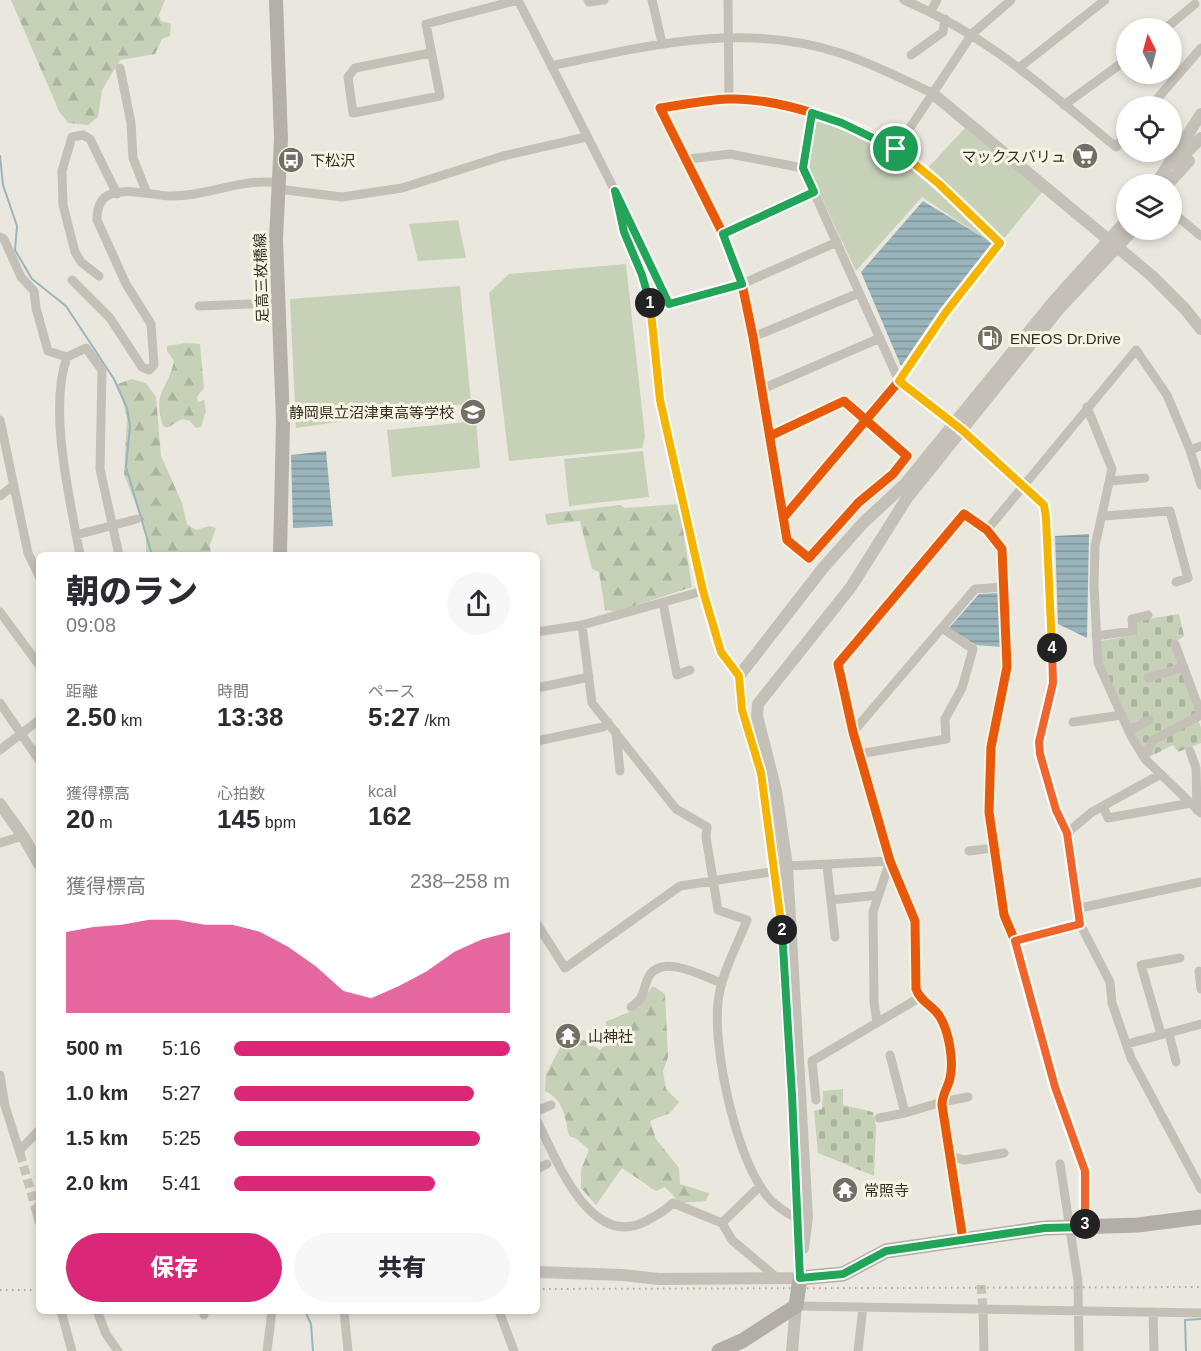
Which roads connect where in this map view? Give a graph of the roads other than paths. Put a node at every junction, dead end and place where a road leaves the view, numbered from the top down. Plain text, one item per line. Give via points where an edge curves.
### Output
1 (276, 0) edge
2 (518, 0) edge
3 (588, 0) edge
4 (604, 0) edge
5 (652, 0) edge
6 (728, 0) edge
7 (904, 0) edge
8 (937, 0) edge
9 (1011, 0) edge
10 (1104, 0) edge
11 (1194, 2) edge
12 (931, 12) junction
13 (1201, 14) edge
14 (1177, 18) edge
15 (945, 19) junction
16 (972, 34) junction
17 (729, 37) junction
18 (662, 43) junction
19 (1201, 48) edge
20 (430, 53) junction
21 (911, 55) dead end
22 (550, 66) junction
23 (1020, 67) junction
24 (1116, 67) edge
25 (120, 68) dead end
26 (932, 93) junction
27 (1160, 96) edge
28 (729, 99) junction
29 (1065, 105) junction
30 (812, 113) junction
31 (1201, 114) edge
32 (586, 137) junction
33 (1201, 138) edge
34 (1201, 146) edge
35 (1116, 147) edge
36 (896, 149) junction
37 (688, 159) junction
38 (1201, 159) edge
39 (803, 168) junction
40 (1162, 174) edge
41 (1165, 174) edge
42 (1177, 174) edge
43 (1182, 174) edge
44 (279, 186) junction
45 (146, 191) junction
46 (615, 191) junction
47 (814, 192) junction
48 (117, 194) junction
49 (1182, 219) edge
50 (1200, 232) edge
51 (723, 234) junction
52 (0, 237) edge
53 (1116, 240) edge
54 (1120, 240) edge
55 (837, 242) junction
56 (1114, 245) junction
57 (99, 276) dead end
58 (72, 279) dead end
59 (742, 284) junction
60 (859, 293) junction
61 (278, 303) junction
62 (199, 306) dead end
63 (1201, 329) edge
64 (753, 337) junction
65 (880, 339) junction
66 (67, 357) junction
67 (899, 381) junction
68 (762, 389) junction
69 (1087, 407) junction
70 (864, 419) junction
71 (0, 420) edge
72 (958, 427) junction
73 (770, 436) junction
74 (1201, 446) edge
75 (1190, 450) junction
76 (1145, 478) dead end
77 (1110, 481) junction
78 (14, 485) junction
79 (1024, 485) junction
80 (1201, 485) edge
81 (0, 496) edge
82 (1104, 516) junction
83 (784, 517) junction
84 (137, 519) dead end
85 (112, 526) junction
86 (987, 531) junction
87 (76, 535) junction
88 (79, 552) edge
89 (118, 552) edge
90 (280, 552) edge
91 (36, 570) edge
92 (1176, 582) dead end
93 (1005, 587) junction
94 (703, 591) junction
95 (663, 603) junction
96 (0, 612) edge
97 (1148, 615) dead end
98 (582, 626) junction
99 (942, 628) junction
100 (540, 632) edge
101 (1096, 636) junction
102 (1175, 644) dead end
103 (36, 661) edge
104 (1184, 667) junction
105 (690, 670) dead end
106 (739, 676) junction
107 (589, 677) junction
108 (1148, 678) dead end
109 (540, 687) edge
110 (0, 703) edge
111 (1122, 715) junction
112 (1201, 715) edge
113 (757, 716) junction
114 (1149, 720) dead end
115 (36, 722) edge
116 (608, 722) junction
117 (1073, 722) dead end
118 (1129, 731) junction
119 (616, 732) junction
120 (853, 732) junction
121 (22, 734) junction
122 (540, 740) edge
123 (0, 750) edge
124 (1190, 751) dead end
125 (860, 754) junction
126 (36, 755) edge
127 (1144, 757) junction
128 (620, 771) dead end
129 (1161, 774) junction
130 (1199, 791) edge
131 (0, 804) edge
132 (1103, 806) junction
133 (1196, 809) edge
134 (1067, 833) junction
135 (23, 836) junction
136 (0, 843) edge
137 (994, 848) junction
138 (969, 851) dead end
139 (36, 859) edge
140 (890, 861) junction
141 (826, 866) junction
142 (781, 868) junction
143 (712, 880) junction
144 (1201, 882) edge
145 (879, 895) junction
146 (831, 900) junction
147 (1080, 908) junction
148 (1080, 924) junction
149 (540, 929) edge
150 (835, 937) dead end
151 (1015, 941) junction
152 (1180, 958) dead end
153 (1198, 971) dead end
154 (722, 983) junction
155 (1201, 989) edge
156 (919, 998) junction
157 (631, 1007) dead end
158 (877, 1022) junction
159 (1201, 1024) edge
160 (1165, 1034) junction
161 (1127, 1044) junction
162 (890, 1055) dead end
163 (1176, 1062) dead end
164 (0, 1075) edge
165 (968, 1097) dead end
166 (816, 1100) dead end
167 (942, 1102) junction
168 (551, 1105) dead end
169 (540, 1110) edge
170 (905, 1113) junction
171 (879, 1118) dead end
172 (540, 1127) edge
173 (36, 1133) edge
174 (1004, 1153) dead end
175 (950, 1156) junction
176 (547, 1164) dead end
177 (1060, 1164) dead end
178 (540, 1168) edge
179 (760, 1186) junction
180 (1201, 1190) edge
181 (1201, 1217) edge
182 (796, 1218) junction
183 (723, 1223) junction
184 (1068, 1227) junction
185 (1085, 1227) junction
186 (963, 1240) junction
187 (540, 1272) edge
188 (776, 1277) junction
189 (800, 1278) junction
190 (796, 1306) junction
191 (863, 1307) junction
192 (983, 1309) junction
193 (1078, 1311) junction
194 (1153, 1312) junction
195 (1201, 1313) edge
196 (62, 1314) edge
197 (98, 1314) edge
198 (272, 1314) edge
199 (344, 1314) edge
200 (500, 1314) edge
201 (72, 1351) edge
202 (118, 1351) edge
203 (267, 1351) edge
204 (348, 1351) edge
205 (514, 1351) edge
206 (719, 1351) edge
207 (792, 1351) edge
208 (858, 1351) edge
209 (984, 1351) edge
210 (1080, 1351) edge
211 (1154, 1351) edge

1 - 44 main road, 足高三枚橋線
2 - 20 street via 426,24
2 - 22 street
3 - 4 street
5 - 18 street
6 - 17 street
7 - 12 street
8 - 12 street
9 - 16 street
10 - 23 street
11 - 13 street
11 - 14 street
12 - 15 street
15 - 16 street
15 - 21 street via 943,32
16 - 23 street
16 - 26 street
17 - 18 street
17 - 26 street via 781,40 839,52
17 - 28 street
18 - 22 street
19 - 27 street
20 - 20 street via 355,68 348,76 353,113 440,96
22 - 32 street
23 - 29 street
24 - 29 street
25 - 45 street via 131,123 133,158
26 - 36 street
26 - 56 street
28 - 30 street
28 - 37 street via 660,108
29 - 35 street
30 - 36 street
30 - 39 street
31 - 40 street
32 - 44 street via 503,156 402,188 342,197
32 - 46 street
33 - 41 street
34 - 42 street
36 - 67 street via 1000,243
37 - 39 street via 730,154
37 - 51 street
38 - 43 street
39 - 47 street
44 - 45 street via 264,181 243,183 185,196
44 - 61 main road, 足高三枚橋線
45 - 48 street
46 - 59 street via 669,304
46 - 94 street via 624,232 649,298 660,400
47 - 51 street
47 - 55 street
48 - 57 street via 90,139 83,135 72,138 62,171 63,205 75,252
48 - 58 street via 101,201 97,220 126,284 151,324 154,365 150,370 142,367 110,318
49 - 50 street
51 - 59 street
52 - 66 street via 4,238 21,277 34,291 48,351
53 - 56 street
54 - 56 street
55 - 59 street
55 - 60 street
56 - 63 street via 1152,276
56 - 72 street
59 - 64 street
60 - 64 street
60 - 65 street
61 - 62 street
61 - 90 main road, 足高三枚橋線 via 283,421
64 - 68 street
65 - 67 street
65 - 68 street
66 - 85 street via 86,348 102,370 100,469
66 - 87 street via 60,374 61,440
67 - 70 street
67 - 72 street
68 - 73 street
69 - 75 street via 1136,350 1167,395
69 - 77 street via 1112,469
69 - 79 street
70 - 73 street via 844,401
70 - 83 street
70 - 83 street via 907,456 906,461 859,502 809,558 787,540
71 - 78 street
72 - 79 street
72 - 106 street via 823,568
72 - 113 street via 851,587 761,696
73 - 83 street
74 - 75 street
75 - 80 street
76 - 77 street
77 - 82 street
78 - 81 street
78 - 91 street via 28,553
79 - 86 street
79 - 134 street via 1044,505 1046,518 1053,683 1039,742 1056,810
82 - 92 street via 1170,511 1188,578
82 - 101 street via 1095,546
84 - 85 street
85 - 87 street
85 - 89 street
86 - 93 street via 1002,549
86 - 120 street via 964,514 838,664
87 - 88 street
93 - 99 street via 975,589
93 - 137 street via 1007,668 991,747 989,785
94 - 95 street
94 - 106 street via 721,652
95 - 98 street
95 - 105 street via 677,675
96 - 103 street
97 - 101 street via 1132,619 1133,631
98 - 100 street
98 - 107 street
99 - 120 street
99 - 125 street via 974,649 962,688 945,719 946,739
101 - 111 street via 1098,663
102 - 104 street
104 - 108 street
104 - 112 street
106 - 113 street
106 - 142 street via 739,697 761,773
107 - 109 street
107 - 116 street via 592,704
110 - 121 street
111 - 117 street
111 - 118 street
112 - 127 street via 1153,740
113 - 142 street via 776,791
114 - 118 street
115 - 121 street
116 - 119 street
116 - 122 street via 603,727
118 - 127 street
119 - 128 street
119 - 143 street via 676,809 707,826
120 - 125 street
121 - 123 street
121 - 126 street
124 - 130 street
125 - 140 street
127 - 129 street
129 - 132 street
129 - 133 street
130 - 133 street
131 - 135 street
132 - 133 street via 1108,818
132 - 134 street
134 - 147 street
135 - 136 street
135 - 139 street
137 - 138 street
137 - 151 street via 1004,915
140 - 141 street
140 - 145 street
140 - 156 street via 915,921
141 - 142 street
141 - 146 street
142 - 143 street
142 - 182 street
142 - 189 street via 807,1217
143 - 149 street via 680,886 566,968
143 - 154 street via 718,910 747,920
144 - 147 street
145 - 146 street
145 - 158 street via 873,912
146 - 150 street
147 - 148 street
148 - 151 street
148 - 161 street via 1110,982 1112,1003
151 - 185 street via 1055,1087 1085,1171
152 - 160 street via 1141,965
153 - 155 street
154 - 157 street via 670,965 659,967 650,975 642,1000
154 - 179 street via 718,1022 723,1069 738,1142
156 - 158 street
156 - 167 street via 939,1014 945,1026 951,1077
158 - 166 street via 812,1061
159 - 160 street
160 - 161 street
160 - 163 street
161 - 180 street
162 - 170 street
164 - 173 street via 5,1106 20,1151
165 - 167 street
167 - 170 street
167 - 175 street
168 - 169 street
170 - 171 street
172 - 183 street via 574,1194 595,1216 620,1228 637,1226 673,1203
174 - 175 street via 964,1160
175 - 186 street
176 - 178 street
177 - 184 street
179 - 182 street via 778,1208
179 - 183 street
181 - 185 main road
182 - 189 street
183 - 188 street via 732,1240
184 - 185 main road
184 - 186 main road
184 - 193 street via 1078,1281
186 - 189 main road via 886,1251 843,1274
187 - 188 street via 659,1279
188 - 189 street
189 - 190 main road
190 - 191 street
190 - 206 main road
190 - 207 street
191 - 192 street
191 - 208 street
192 - 193 street
192 - 209 street
193 - 194 street
193 - 210 street
194 - 195 street
194 - 211 street
196 - 201 street
197 - 202 street
198 - 203 street
199 - 204 street
200 - 205 street

